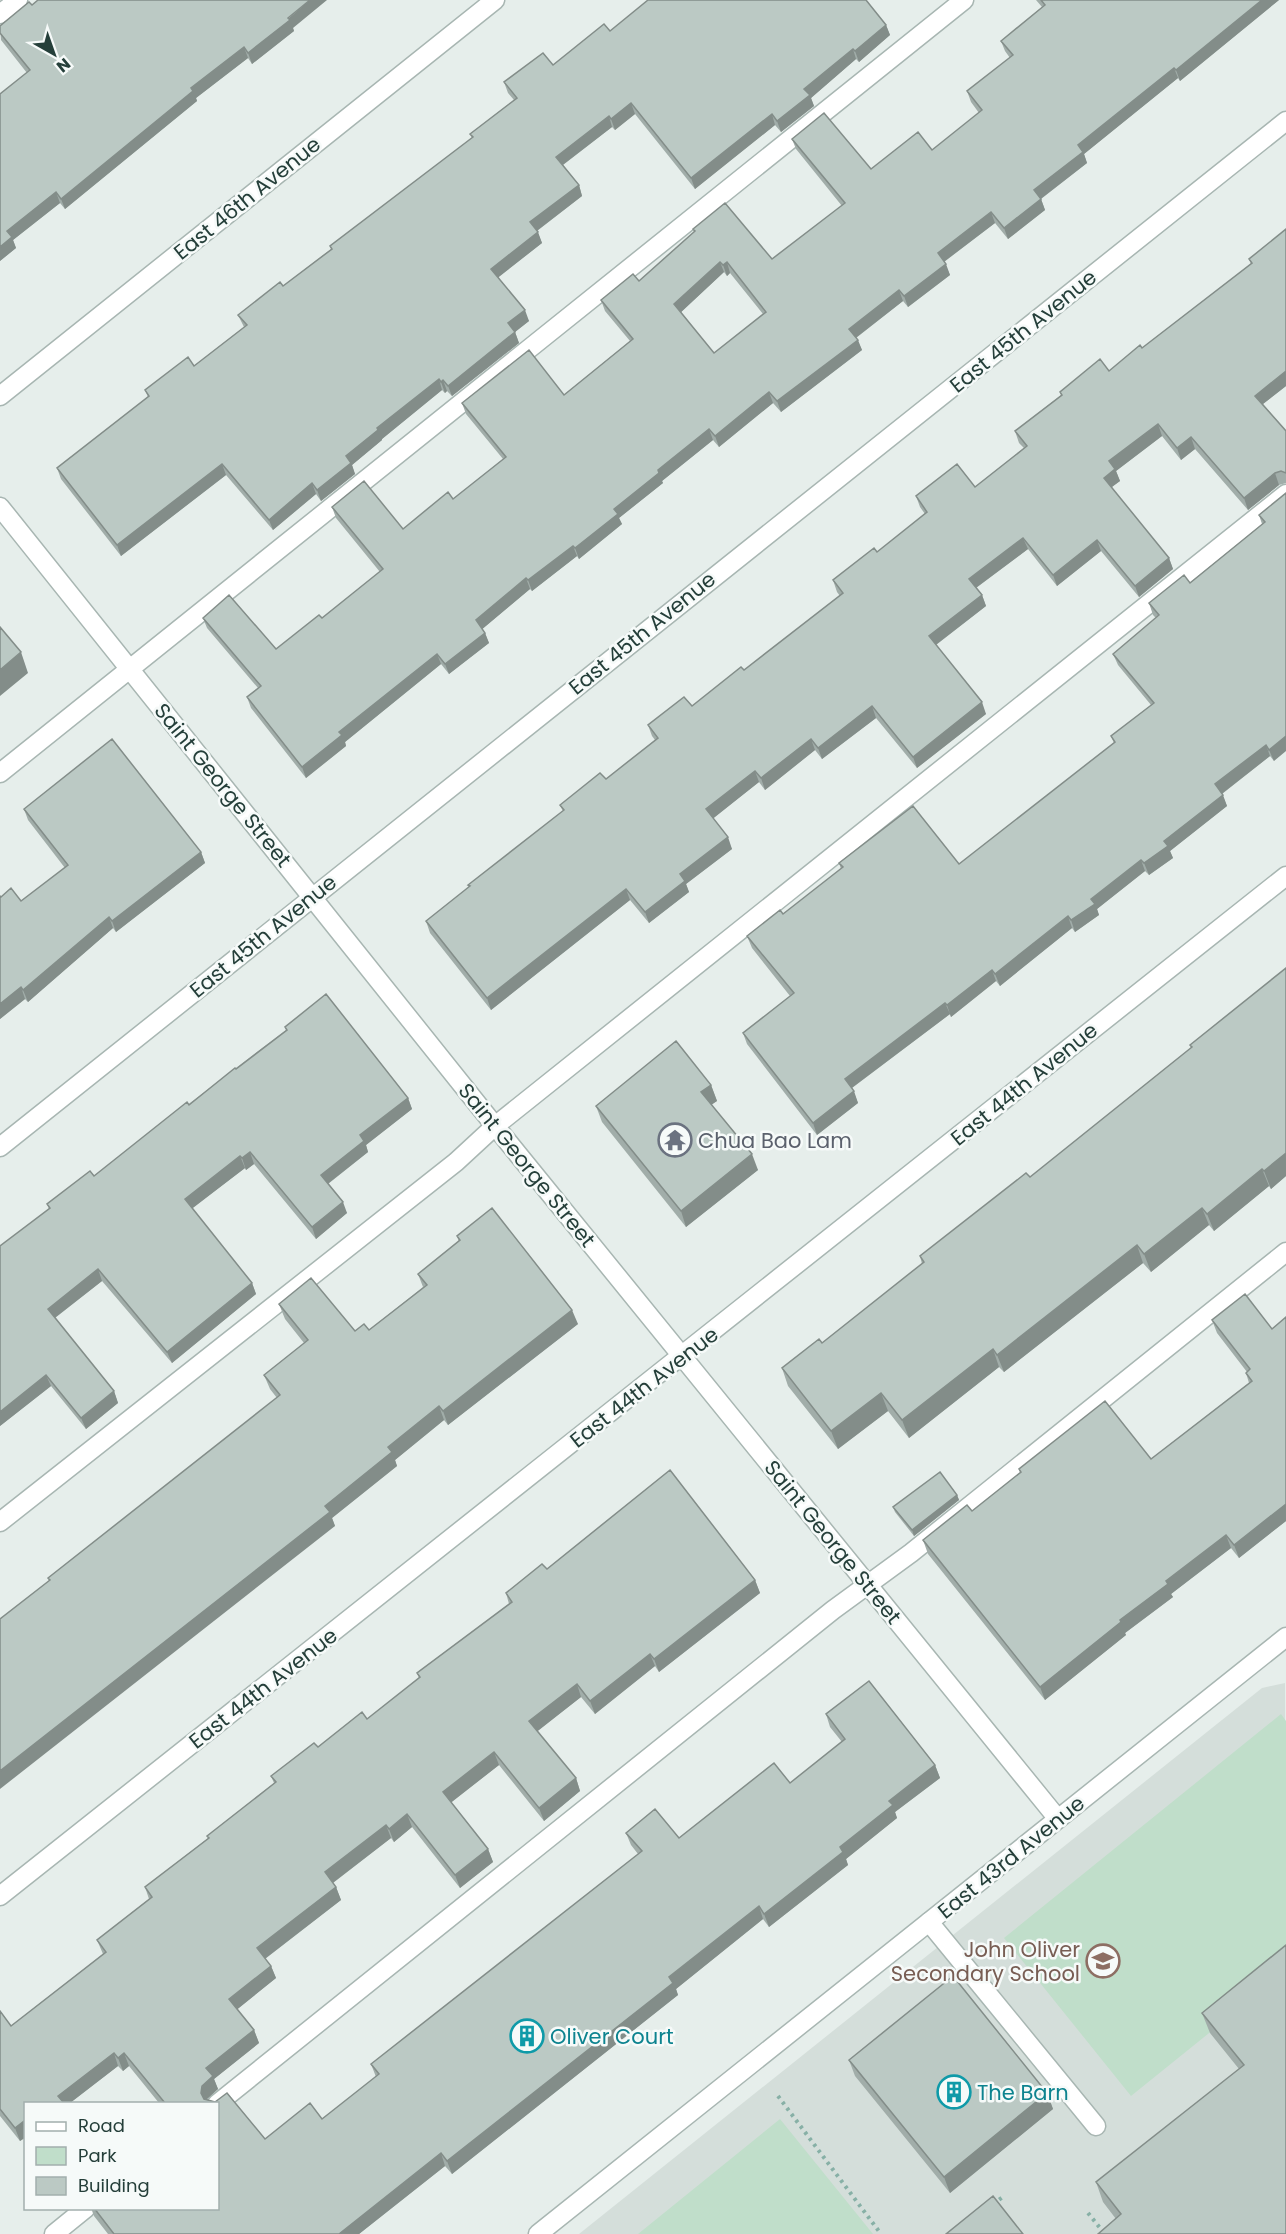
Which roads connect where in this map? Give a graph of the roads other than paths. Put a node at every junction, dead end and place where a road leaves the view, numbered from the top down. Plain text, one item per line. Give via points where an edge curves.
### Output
1 (18, 0) edge
2 (495, 0) edge
3 (964, 0) edge
4 (0, 14) edge
5 (1286, 121) edge
6 (0, 396) edge
7 (1286, 494) edge
8 (0, 507) edge
9 (129, 670) junction
10 (0, 773) edge
11 (1286, 876) edge
12 (313, 897) junction
13 (495, 1126) junction
14 (0, 1147) edge
15 (1286, 1252) edge
16 (682, 1357) junction
17 (0, 1522) edge
18 (868, 1584) junction
19 (1286, 1637) edge
20 (1058, 1819) junction
21 (0, 1896) edge
22 (929, 1922) junction
23 (218, 2102) edge
24 (1096, 2126) dead end
25 (84, 2210) edge
26 (54, 2234) edge
27 (538, 2234) edge

1 - 4 street
2 - 6 street, East 46th Avenue
3 - 9 street
5 - 12 street, East 45th Avenue
7 - 13 street
8 - 9 street, Saint George Street
9 - 10 street
9 - 12 street, Saint George Street
11 - 16 street, East 44th Avenue
12 - 13 street, Saint George Street
12 - 14 street, East 45th Avenue
13 - 16 street, Saint George Street
13 - 17 street via 456,1162
15 - 18 street
16 - 18 street, Saint George Street
16 - 21 street, East 44th Avenue
18 - 20 street, Saint George Street
18 - 23 street
19 - 20 street, East 43rd Avenue
20 - 22 street, East 43rd Avenue
22 - 24 street
22 - 27 street, East 43rd Avenue
25 - 26 street

